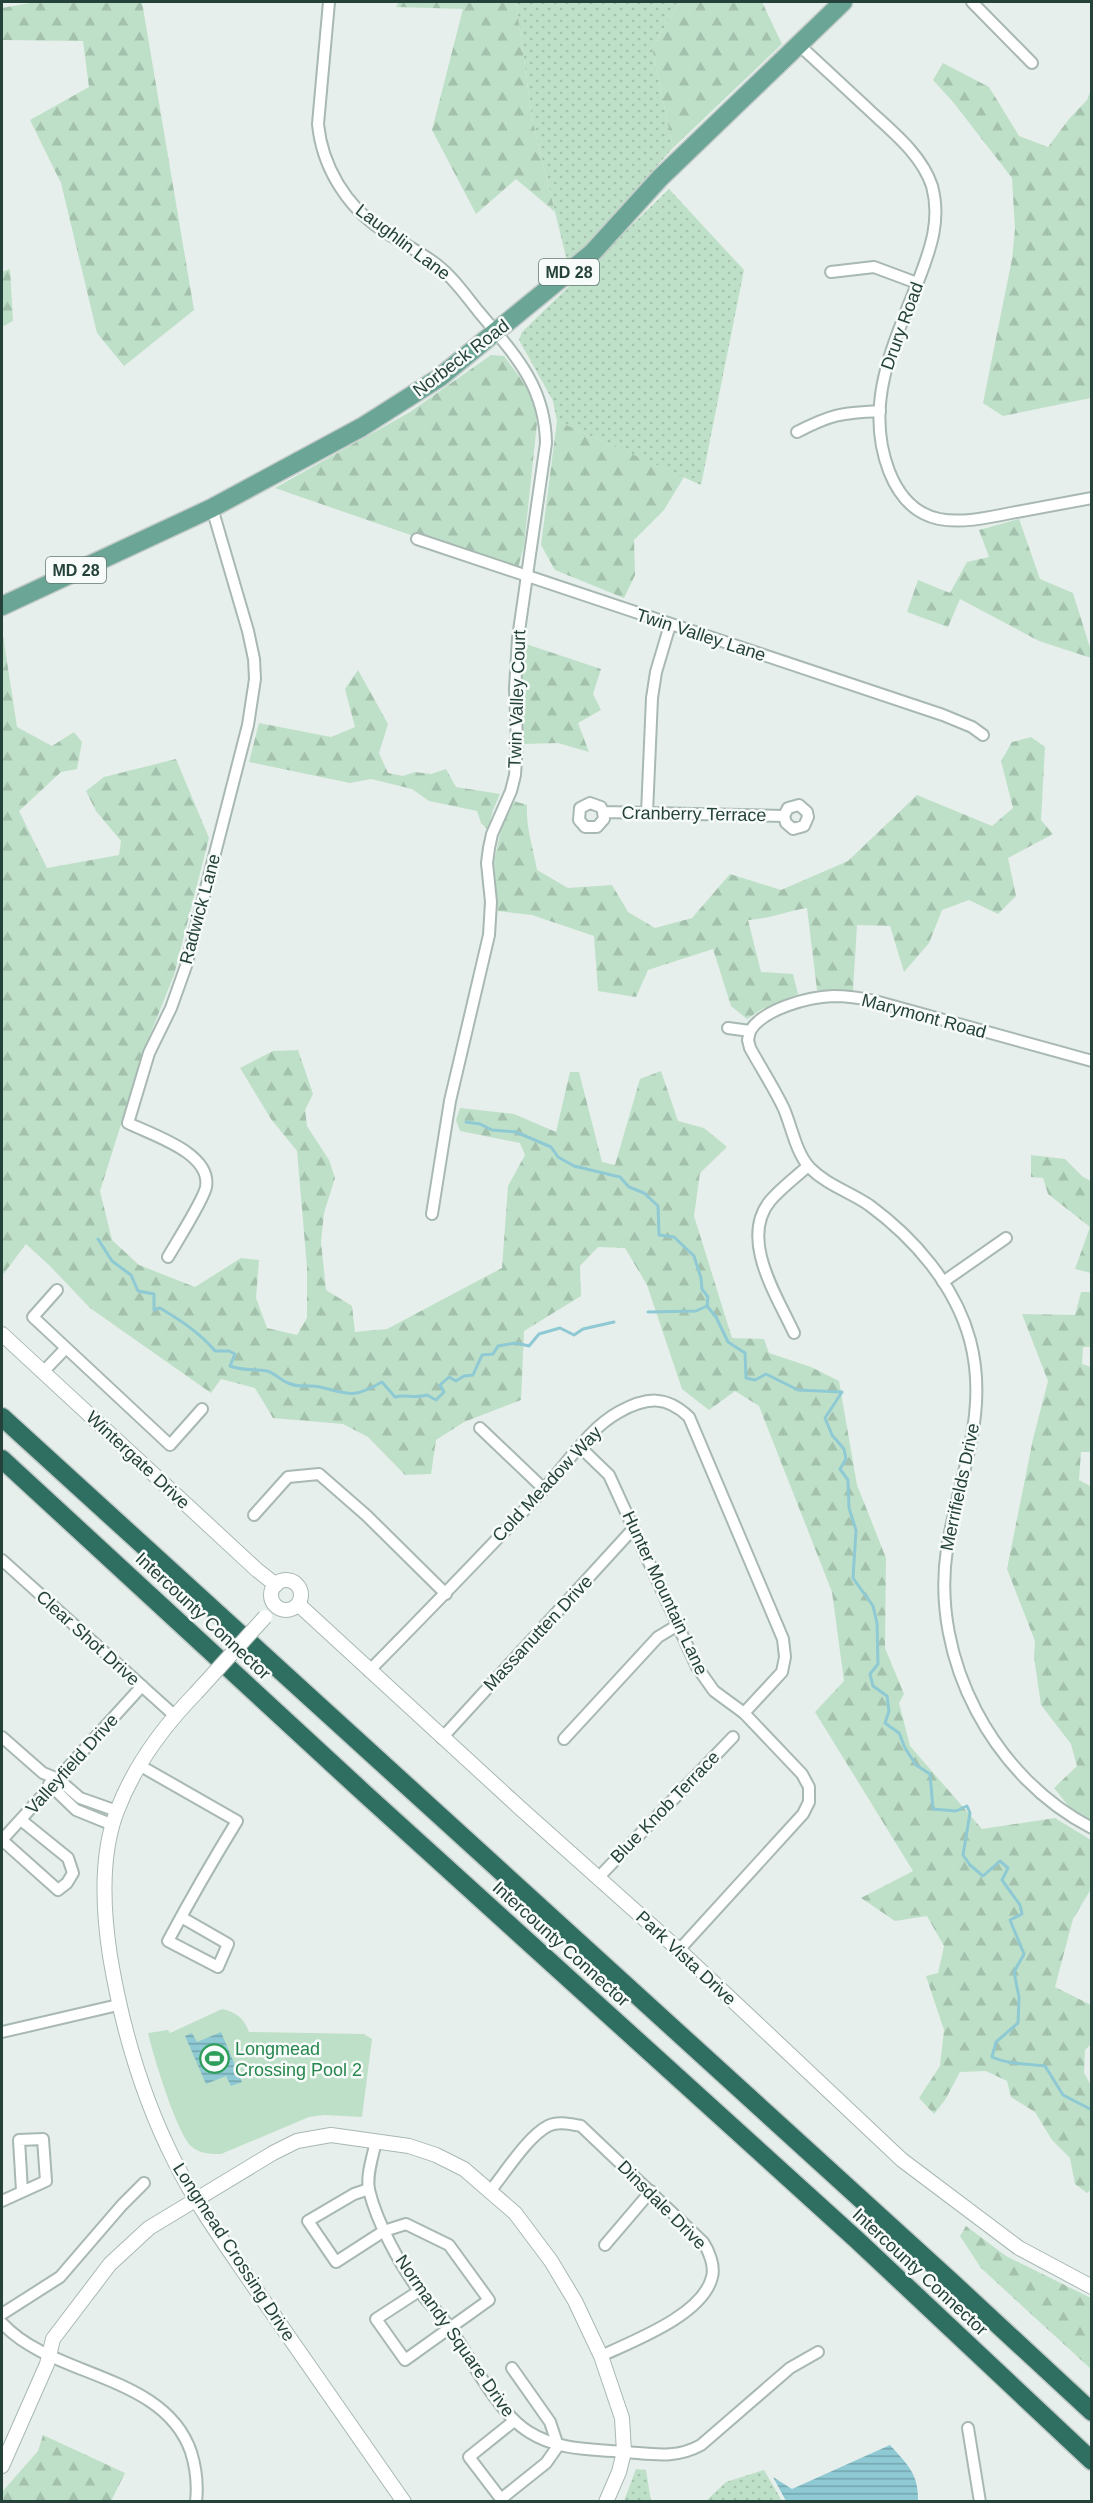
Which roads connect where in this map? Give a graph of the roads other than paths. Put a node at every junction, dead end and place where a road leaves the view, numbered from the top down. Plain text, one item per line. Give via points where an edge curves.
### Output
1 (329, 2) edge
2 (843, 2) edge
3 (972, 2) edge
4 (799, 45) junction
5 (1032, 63) dead end
6 (831, 272) dead end
7 (918, 283) junction
8 (496, 332) junction
9 (879, 411) junction
10 (797, 432) dead end
11 (1092, 498) edge
12 (212, 508) junction
13 (417, 538) dead end
14 (527, 576) junction
15 (2, 606) edge
16 (670, 625) junction
17 (983, 735) dead end
18 (603, 812) dead end
19 (647, 813) junction
20 (784, 816) dead end
21 (728, 1028) dead end
22 (750, 1031) junction
23 (1092, 1061) edge
24 (808, 1166) junction
25 (432, 1214) dead end
26 (1006, 1238) dead end
27 (168, 1257) dead end
28 (943, 1282) junction
29 (57, 1290) dead end
30 (794, 1333) dead end
31 (2, 1334) edge
32 (65, 1349) junction
33 (43, 1372) junction
34 (202, 1409) dead end
35 (2, 1417) edge
36 (480, 1428) dead end
37 (580, 1447) junction
38 (2, 1459) edge
39 (544, 1489) junction
40 (254, 1515) dead end
41 (633, 1529) junction
42 (2, 1560) edge
43 (276, 1585) junction
44 (446, 1594) junction
45 (298, 1604) junction
46 (275, 1605) junction
47 (678, 1625) junction
48 (369, 1671) junction
49 (142, 1686) junction
50 (744, 1713) junction
51 (174, 1715) junction
52 (2, 1737) edge
53 (733, 1737) dead end
54 (442, 1738) junction
55 (564, 1739) dead end
56 (139, 1765) junction
57 (55, 1783) junction
58 (117, 1811) junction
59 (21, 1820) junction
60 (113, 1825) junction
61 (1092, 1828) edge
62 (2, 1840) edge
63 (598, 1878) junction
64 (181, 1917) junction
65 (679, 1950) junction
66 (118, 2005) junction
67 (2, 2032) edge
68 (376, 2141) junction
69 (144, 2183) dead end
70 (369, 2189) junction
71 (491, 2190) junction
72 (22, 2191) junction
73 (651, 2192) junction
74 (196, 2198) junction
75 (2, 2201) edge
76 (384, 2231) junction
77 (605, 2245) dead end
78 (1092, 2287) edge
79 (419, 2291) junction
80 (2, 2314) edge
81 (2, 2323) edge
82 (450, 2328) junction
83 (818, 2352) dead end
84 (50, 2355) junction
85 (601, 2356) junction
86 (512, 2368) dead end
87 (1092, 2412) edge
88 (514, 2421) junction
89 (968, 2428) dead end
90 (558, 2446) junction
91 (624, 2452) junction
92 (1092, 2461) edge
93 (2, 2466) edge
94 (196, 2502) edge
95 (404, 2502) edge
96 (606, 2502) edge
97 (980, 2502) edge

1 - 8 street, Laughlin Lane via 318,124 331,171 366,218 439,266
2 - 4 main road, Norbeck Road / MD 28
3 - 5 street
4 - 7 street, Drury Road via 904,142 921,163 931,185 936,219 932,245
4 - 8 main road, Norbeck Road / MD 28 via 660,178 592,253
6 - 7 street via 874,267
7 - 9 street, Drury Road via 886,364
8 - 12 main road, Norbeck Road / MD 28 via 439,378 362,427
8 - 14 street, Twin Valley Court via 536,388 546,423
9 - 10 street via 840,413
9 - 11 street, Drury Road via 884,458 894,484 908,503 942,521 968,522
12 - 15 main road, Norbeck Road / MD 28
12 - 27 street, Radwick Lane via 249,631 255,679 249,724 186,966 149,1053 128,1123 189,1152 204,1170 206,1187
13 - 14 street, Twin Valley Lane
14 - 16 street, Twin Valley Lane
14 - 25 street, Twin Valley Court via 515,662 515,775 489,848 489,935 450,1101
16 - 17 street, Twin Valley Lane via 943,715
16 - 19 street via 652,698
18 - 19 street, Cranberry Terrace
19 - 20 street, Cranberry Terrace
21 - 22 street
22 - 23 street, Marymont Road via 764,1016 798,1002 832,996 857,998
22 - 24 street, Merrifields Drive via 750,1048 783,1108
24 - 28 street, Merrifields Drive via 892,1223 922,1253
24 - 30 street via 769,1202 759,1227 758,1245 766,1270
26 - 28 street
28 - 61 street, Merrifields Drive via 969,1339 977,1392 974,1435 946,1552 948,1627 958,1670 997,1745 1025,1778 1067,1815
29 - 32 street via 33,1317
31 - 33 street, Wintergate Drive
32 - 33 street
32 - 34 street via 170,1445
33 - 43 street, Wintergate Drive
35 - 87 highway, Intercounty Connector
36 - 39 street
37 - 39 street, Cold Meadow Way
37 - 41 street, Hunter Mountain Lane via 609,1474
37 - 50 street, Cold Meadow Way via 599,1425 647,1400 677,1406 689,1417 783,1639 782,1672
38 - 92 highway, Intercounty Connector via 857,2240
39 - 44 street, Cold Meadow Way
40 - 44 street via 288,1477 319,1474
41 - 47 street, Hunter Mountain Lane
41 - 54 street, Massanutten Drive
42 - 49 street, Clear Shot Drive
43 - 45 street via 290,1581 298,1586
43 - 46 street via 272,1593
44 - 48 street, Cold Meadow Way
45 - 46 street via 282,1610
45 - 48 street, Park Vista Drive
46 - 51 street, Longmead Crossing Drive, bridge
47 - 50 street, Hunter Mountain Lane via 706,1681
47 - 55 street via 658,1637
48 - 54 street, Park Vista Drive
49 - 51 street, Clear Shot Drive
49 - 57 street, Valleyfield Drive
50 - 65 street, Hunter Mountain Lane via 802,1774 809,1787 809,1802 803,1814
51 - 56 street, Longmead Crossing Drive
52 - 57 street
53 - 63 street, Blue Knob Terrace
54 - 63 street, Park Vista Drive
56 - 58 street, Longmead Crossing Drive
56 - 64 street via 237,1821
57 - 58 street via 80,1798
57 - 59 street, Valleyfield Drive
57 - 60 street via 76,1810
58 - 60 street, Longmead Crossing Drive
59 - 62 street, Valleyfield Drive
59 - 62 street via 68,1858 73,1873 67,1883 58,1890
60 - 66 street, Longmead Crossing Drive via 104,1879 105,1917
63 - 65 street, Park Vista Drive
64 - 64 street via 168,1941 218,1967 228,1944
65 - 78 street, Park Vista Drive via 902,2160 1019,2248
66 - 67 street
66 - 74 street, Longmead Crossing Drive via 158,2125
68 - 70 street, Normandy Square Drive
68 - 71 street via 436,2155 464,2169
68 - 74 street via 331,2135 297,2141
69 - 80 street via 60,2277
70 - 76 street, Normandy Square Drive
70 - 76 street via 308,2221 336,2262
71 - 73 street, Dinsdale Drive via 535,2136 548,2126 562,2123 581,2126
71 - 85 street via 515,2213 551,2261
72 - 72 street via 46,2181 43,2139 19,2140
72 - 75 street
73 - 77 street
73 - 85 street, Dinsdale Drive via 703,2242 713,2275 701,2296 671,2323
74 - 84 street via 148,2228 110,2264 68,2319 62,2343
74 - 95 street, Longmead Crossing Drive
76 - 79 street, Normandy Square Drive
76 - 82 street via 406,2224 449,2245 489,2300
79 - 82 street, Normandy Square Drive
79 - 82 street via 376,2319 405,2360
81 - 84 street via 12,2334
82 - 88 street, Normandy Square Drive
83 - 91 street, Normandy Square Drive via 790,2368 689,2452 671,2456
84 - 93 street
84 - 94 street via 130,2390 167,2415 187,2442 197,2481
85 - 91 street via 622,2418
86 - 90 street via 550,2422
88 - 90 street, Normandy Square Drive
88 - 90 street via 469,2457 501,2499 546,2463
89 - 97 street
90 - 91 street, Normandy Square Drive
91 - 96 street via 620,2472

